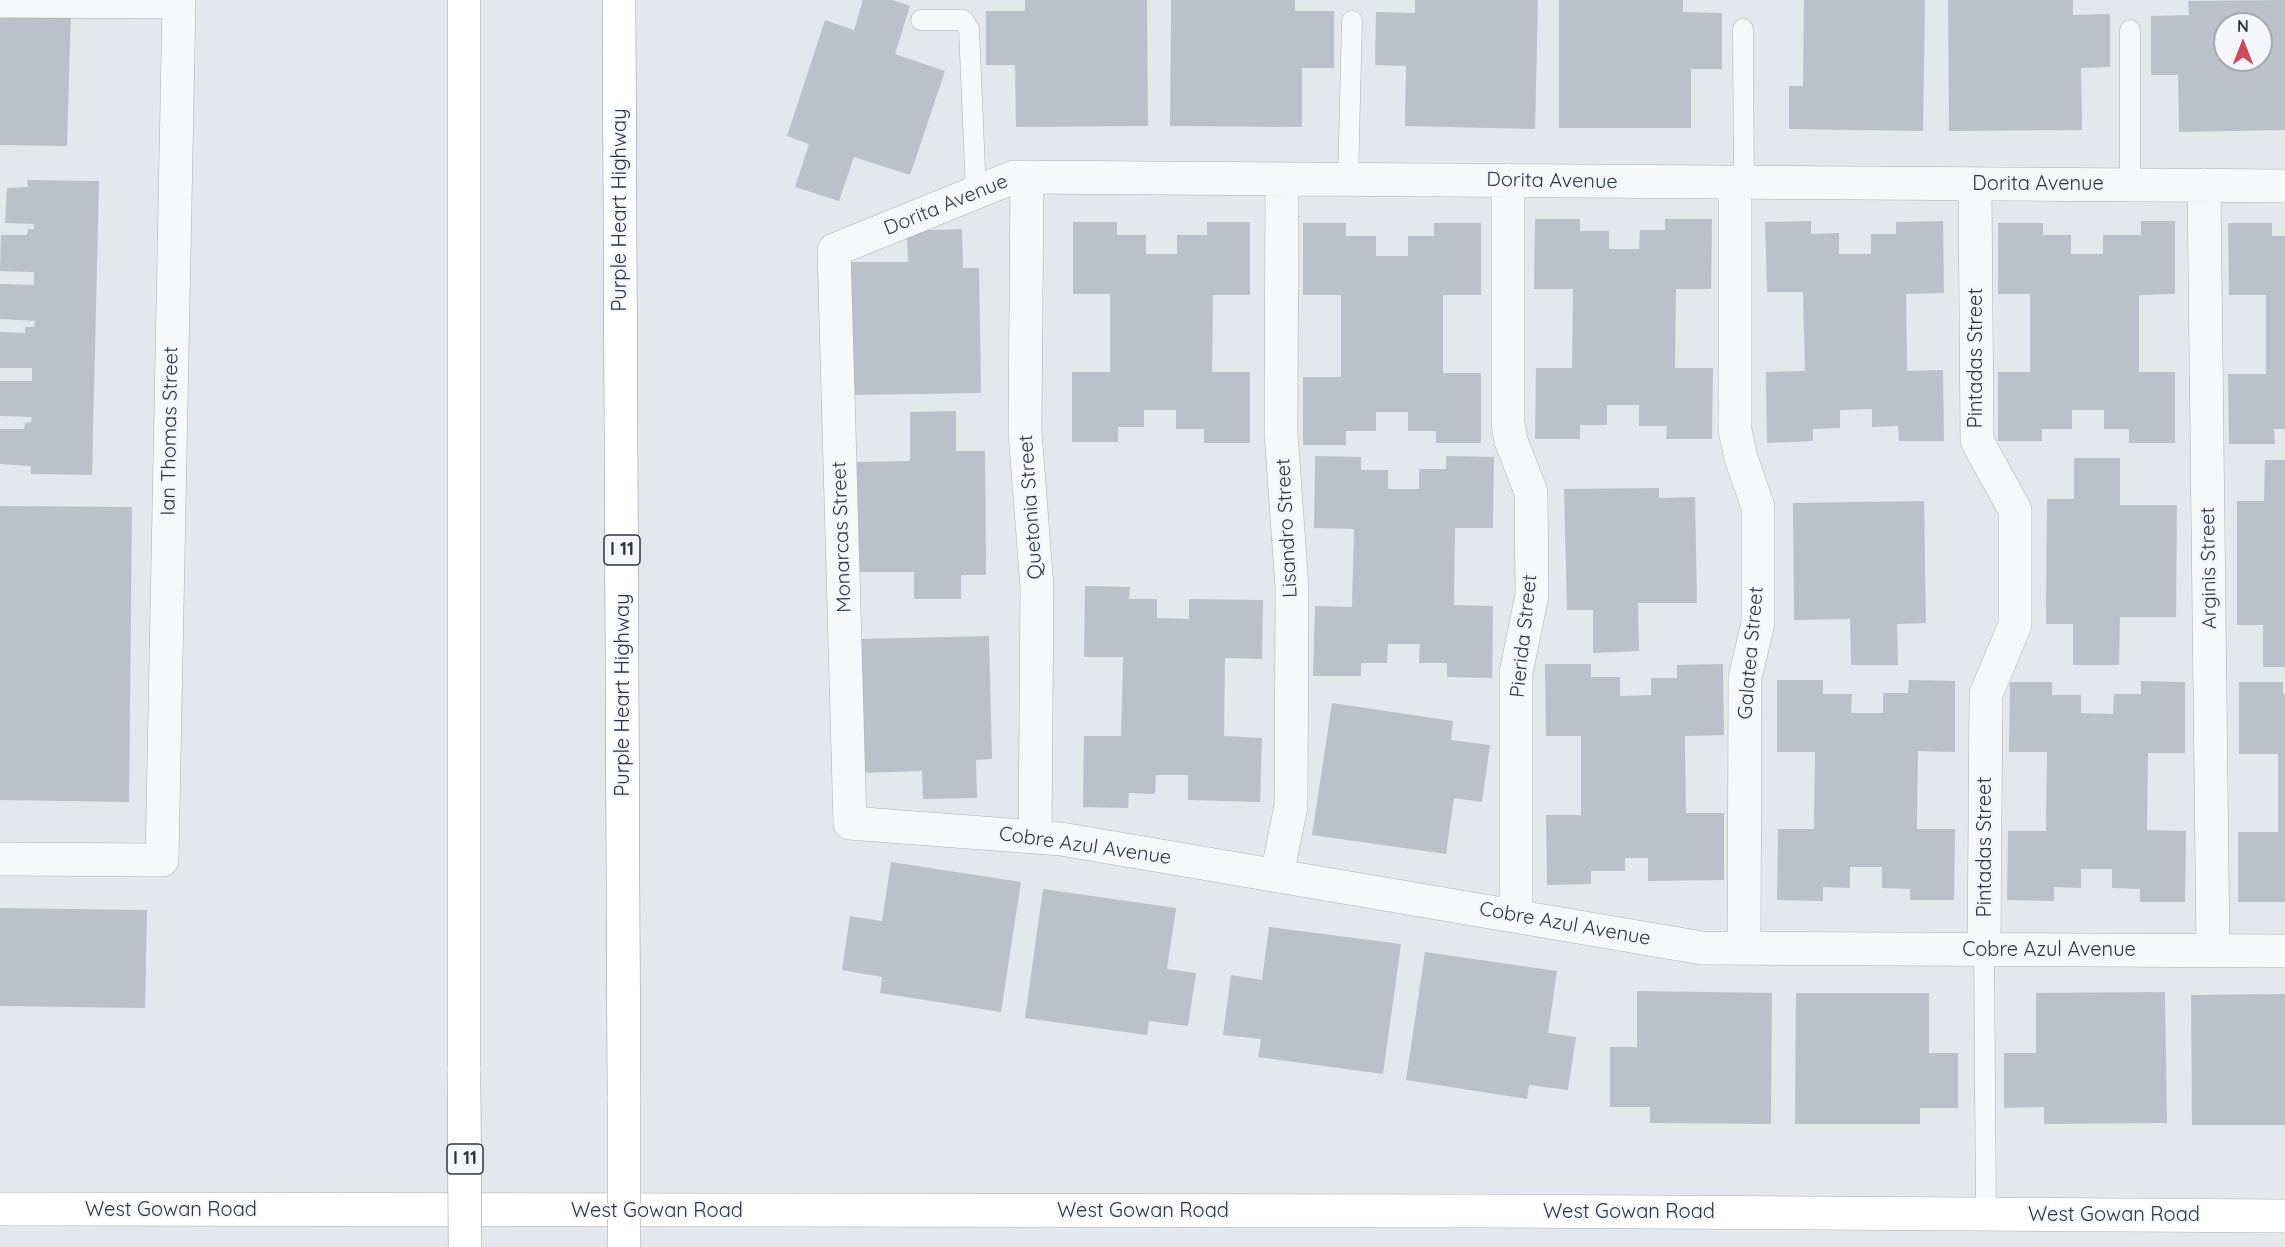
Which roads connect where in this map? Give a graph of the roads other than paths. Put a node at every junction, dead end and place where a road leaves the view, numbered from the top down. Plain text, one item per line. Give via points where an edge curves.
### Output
1 (464, 0) edge
2 (619, 0) edge
3 (0, 1) edge
4 (921, 20) dead end
5 (1352, 21) dead end
6 (1743, 29) dead end
7 (2130, 30) dead end
8 (1028, 177) junction
9 (1282, 179) junction
10 (1348, 179) junction
11 (1508, 180) junction
12 (1739, 182) junction
13 (1975, 183) junction
14 (2130, 185) junction
15 (2204, 185) junction
16 (2285, 186) edge
17 (976, 193) junction
18 (834, 250) joint
19 (850, 823) joint
20 (1035, 837) junction
21 (0, 859) edge
22 (1277, 875) junction
23 (1516, 916) junction
24 (1744, 948) junction
25 (1984, 950) junction
26 (2213, 951) junction
27 (2285, 951) edge
28 (0, 1209) edge
29 (1986, 1214) junction
30 (2285, 1216) edge
31 (465, 1247) edge
32 (624, 1247) edge

1 - 31 main road, I 11, bridge
2 - 32 main road, Purple Heart Highway / I 11, bridge
3 - 21 street, Ian Thomas Street via 179,2 162,860
4 - 17 lane via 963,20 969,29
5 - 10 lane
6 - 12 lane
7 - 14 lane
8 - 9 street, Dorita Avenue
8 - 17 street, Dorita Avenue via 1014,177
8 - 20 street, Quetonia Street via 1025,432 1037,588
9 - 10 street, Dorita Avenue
9 - 22 street, Lisandro Street via 1281,433 1292,599 1290,806
10 - 11 street, Dorita Avenue
11 - 12 street, Dorita Avenue
11 - 23 street, Pierida Street via 1508,423 1531,492 1532,595 1516,673
12 - 13 street, Dorita Avenue
12 - 24 street, Galatea Street via 1735,430 1758,507 1758,623 1745,678
13 - 14 street, Dorita Avenue
13 - 25 street, Pintadas Street via 1977,441 2014,510 2015,522 2015,625 1986,694
14 - 15 street, Dorita Avenue
15 - 16 street, Dorita Avenue
15 - 26 street, Arginis Street
17 - 18 street, Dorita Avenue
18 - 19 street, Monarcas Street
19 - 20 street, Cobre Azul Avenue
20 - 22 street, Cobre Azul Avenue
22 - 23 street, Cobre Azul Avenue
23 - 24 street, Cobre Azul Avenue via 1702,948
24 - 25 street, Cobre Azul Avenue
25 - 26 street, Cobre Azul Avenue
25 - 29 lane
26 - 27 street, Cobre Azul Avenue
28 - 29 main road, West Gowan Road
29 - 30 main road, West Gowan Road

